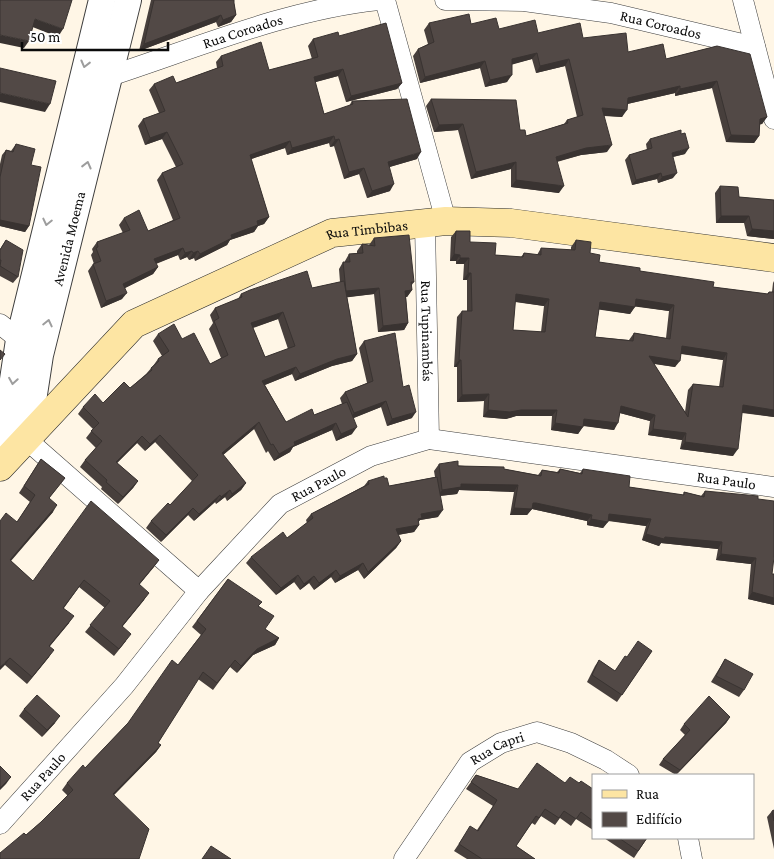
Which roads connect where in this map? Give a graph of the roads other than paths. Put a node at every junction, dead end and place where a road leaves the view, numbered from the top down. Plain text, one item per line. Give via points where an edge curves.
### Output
1 (102, 0) edge
2 (128, 0) edge
3 (379, 0) edge
4 (385, 0) edge
5 (445, 0) edge
6 (743, 0) edge
7 (349, 2) edge
8 (755, 47) junction
9 (110, 76) junction
10 (774, 118) edge
11 (435, 222) junction
12 (774, 258) edge
13 (9, 332) edge
14 (40, 355) junction
15 (428, 439) junction
16 (27, 440) junction
17 (0, 467) edge
18 (774, 487) edge
19 (199, 591) junction
20 (627, 774) edge
21 (0, 824) edge
22 (688, 839) edge
23 (404, 859) edge
24 (692, 859) edge

1 -> 13 street, Avenida Moema
2 - 9 street, Avenida Moema
3 - 7 street, Rua Coroados
4 - 11 street, Rua Tupinambás
5 - 8 street, Rua Coroados via 524,1 611,12
6 - 8 street
7 - 9 street, Rua Coroados
8 - 10 street
14 -> 9 street, Avenida Moema
11 - 12 main road, Rua Timbibas via 511,223
11 - 15 street, Rua Tupinambás
11 - 16 main road, Rua Timbibas via 332,233 134,324
13 - 14 street
13 -> 17 street, Avenida Moema
14 - 16 street, Avenida Moema
15 - 18 street, Rua Paulo
15 - 19 street, Rua Paulo via 372,456 280,504
16 - 17 main road, Avenida Moema
16 - 19 street
19 - 21 street, Rua Paulo via 124,686
20 - 23 street, Rua Capri via 571,743 537,732 501,742 470,762
22 - 24 street

